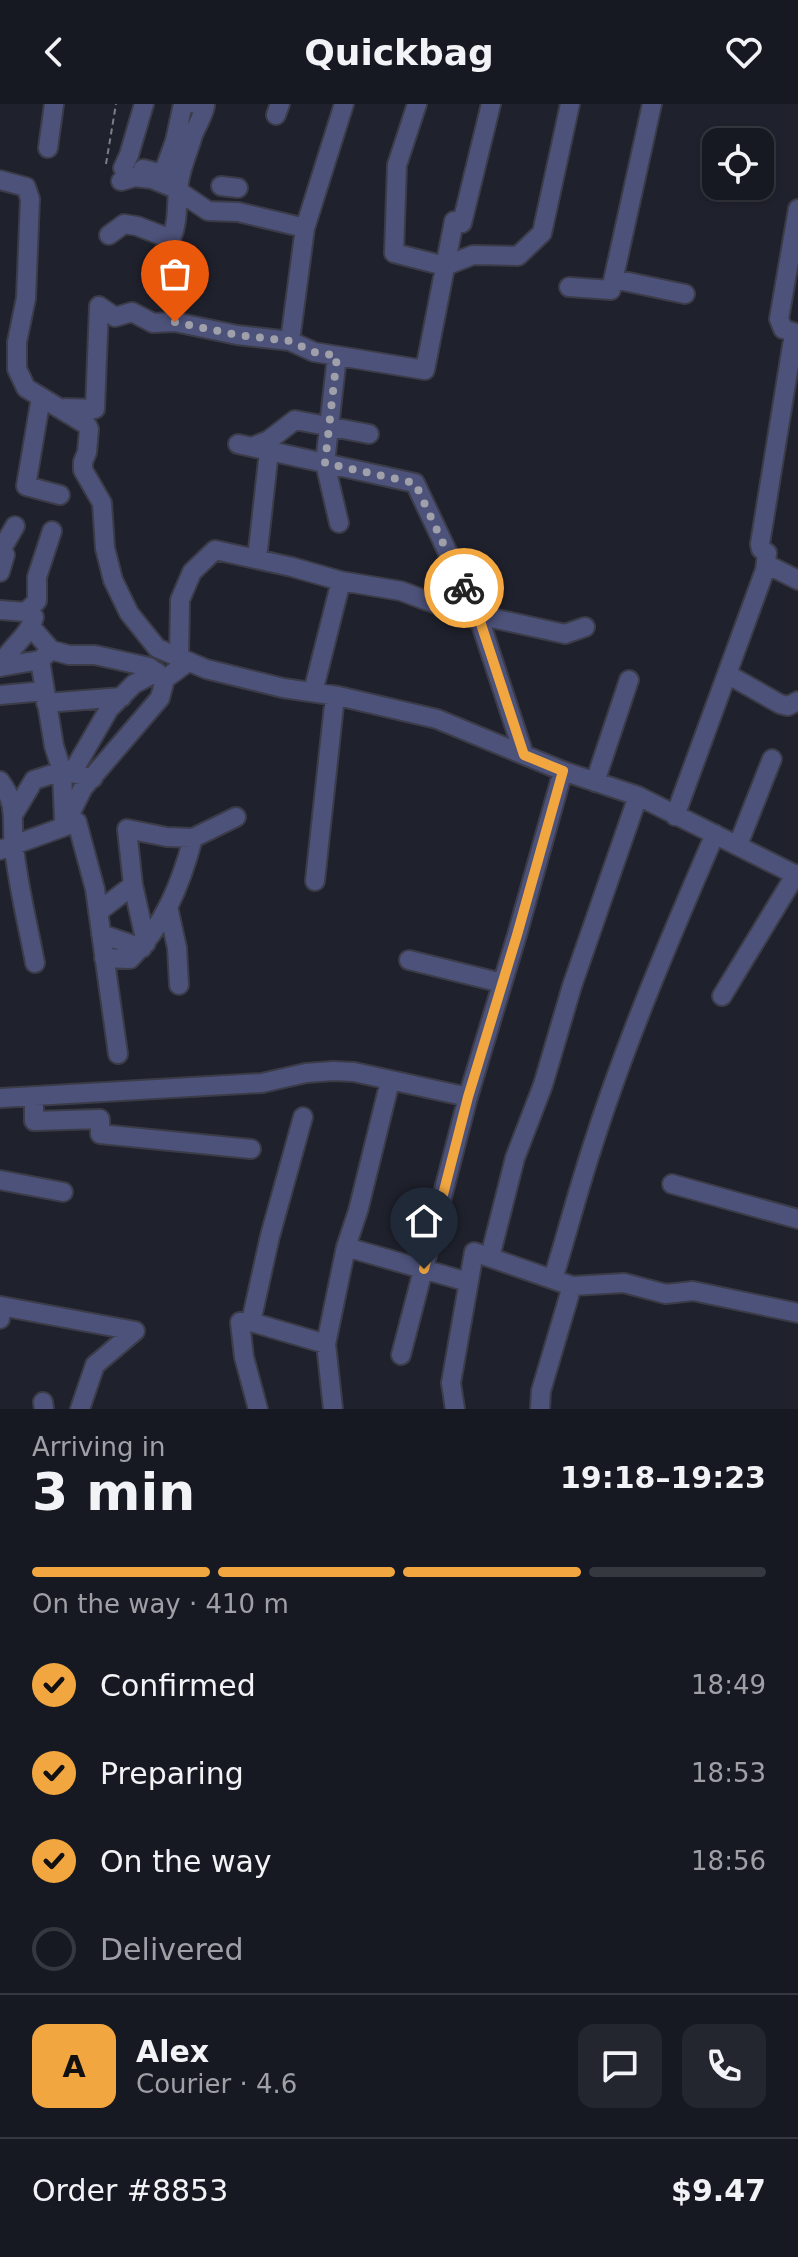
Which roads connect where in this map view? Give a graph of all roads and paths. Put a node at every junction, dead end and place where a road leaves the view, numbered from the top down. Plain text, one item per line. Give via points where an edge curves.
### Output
1 (54, 104) edge
2 (116, 104) edge
3 (144, 104) edge
4 (183, 104) edge
5 (195, 104) edge
6 (344, 104) edge
7 (417, 104) edge
8 (491, 104) edge
9 (570, 104) edge
10 (652, 104) edge
11 (48, 148) dead end
12 (118, 172) junction
13 (0, 180) edge
14 (177, 190) junction
15 (798, 209) edge
16 (305, 228) junction
17 (109, 235) dead end
18 (445, 266) junction
19 (614, 279) junction
20 (569, 287) dead end
21 (685, 294) dead end
22 (290, 341) junction
23 (337, 356) junction
24 (41, 397) junction
25 (61, 408) junction
26 (329, 425) junction
27 (369, 434) dead end
28 (253, 447) junction
29 (325, 463) junction
30 (60, 495) dead end
31 (339, 523) dead end
32 (15, 526) dead end
33 (52, 531) dead end
34 (258, 550) dead end
35 (766, 564) junction
36 (0, 572) edge
37 (798, 580) edge
38 (341, 581) junction
39 (37, 601) junction
40 (0, 610) edge
41 (479, 619) junction
42 (31, 627) junction
43 (585, 627) dead end
44 (46, 655) junction
45 (184, 660) junction
46 (0, 667) edge
47 (727, 674) junction
48 (161, 676) junction
49 (629, 680) dead end
50 (313, 692) junction
51 (0, 695) edge
52 (335, 696) junction
53 (45, 697) junction
54 (122, 697) junction
55 (798, 701) edge
56 (524, 755) junction
57 (772, 759) dead end
58 (62, 771) junction
59 (563, 771) junction
60 (93, 778) junction
61 (0, 781) edge
62 (595, 782) junction
63 (638, 796) junction
64 (13, 815) junction
65 (675, 816) junction
66 (236, 817) dead end
67 (64, 826) junction
68 (715, 834) junction
69 (193, 838) junction
70 (738, 845) junction
71 (7, 847) edge
72 (797, 875) edge
73 (315, 881) dead end
74 (133, 885) junction
75 (168, 907) junction
76 (98, 912) junction
77 (101, 934) junction
78 (144, 945) junction
79 (104, 958) junction
80 (409, 960) dead end
81 (35, 963) dead end
82 (502, 983) junction
83 (179, 985) dead end
84 (722, 996) dead end
85 (118, 1054) dead end
86 (390, 1081) junction
87 (34, 1096) junction
88 (468, 1097) junction
89 (0, 1098) edge
90 (303, 1117) dead end
91 (251, 1149) dead end
92 (0, 1180) edge
93 (672, 1184) dead end
94 (63, 1192) dead end
95 (798, 1219) edge
96 (346, 1247) junction
97 (490, 1257) junction
98 (424, 1269) junction
99 (553, 1279) junction
100 (468, 1282) junction
101 (572, 1286) junction
102 (798, 1313) edge
103 (0, 1319) edge
104 (251, 1322) junction
105 (326, 1344) junction
106 (401, 1355) dead end
107 (80, 1409) edge
108 (258, 1409) edge
109 (333, 1409) edge
110 (455, 1409) edge
111 (540, 1409) edge

1 - 11 street
2 - 12 path
3 - 12 street via 129,155
4 - 12 street via 163,174 143,169
5 - 14 street via 205,106 204,111
6 - 16 street
7 - 18 street via 397,165 394,253
8 - 18 street via 462,223 454,221
9 - 18 street via 542,233 518,256 473,255
10 - 19 street
12 - 14 street
13 - 24 street via 29,191 26,298 17,369 26,388
14 - 16 street via 208,211 238,212
14 - 17 street via 171,239 124,224
15 - 35 street via 779,319 783,329 793,332 793,340 760,544 767,553
16 - 22 street
18 - 23 street via 425,370
19 - 20 street via 611,290
19 - 21 street
22 - 23 street
22 - 25 street via 153,323 132,312 115,317 99,306 95,409
23 - 26 street
24 - 25 street
24 - 30 street via 26,486
25 - 45 street via 89,429 83,470 102,503 105,548 129,613 157,648
26 - 27 street
26 - 28 street via 295,420
26 - 29 street
28 - 29 street
28 - 34 street
29 - 31 street
29 - 41 street via 415,483
32 - 36 street via 0,552 5,555
33 - 39 street via 37,577
35 - 37 street
35 - 47 street
38 - 41 street via 401,591
38 - 45 street via 215,550 192,572 180,600
38 - 50 street
39 - 40 street via 26,612
39 - 42 street
41 - 43 street via 565,634
41 - 56 street
42 - 44 street
42 - 46 street
44 - 46 street
44 - 48 street via 95,655 149,667
44 - 53 street
45 - 48 street
45 - 50 street
47 - 55 street via 780,704
47 - 65 street
48 - 54 street via 134,684
48 - 60 street via 160,698
49 - 62 street
50 - 52 street
51 - 53 street
52 - 56 street via 437,719
52 - 73 street
53 - 54 street
53 - 58 street
54 - 60 street via 109,709 72,773
56 - 59 street
57 - 70 street
58 - 64 street via 34,780
58 - 67 street
59 - 62 street
59 - 82 street
60 - 67 street
61 - 64 street
62 - 63 street
63 - 65 street
63 - 97 street via 515,1158
64 - 71 street
65 - 68 street
66 - 69 street
67 - 71 street
67 - 76 street via 77,822
68 - 70 street
68 - 99 street via 638,1019
69 - 74 street via 127,829
69 - 75 street
70 - 72 street
71 - 81 street
72 - 84 street
74 - 76 street
74 - 78 street
75 - 78 street
75 - 83 street
76 - 77 street
77 - 78 street
77 - 79 street
78 - 79 street via 130,959
79 - 85 street
80 - 82 street
82 - 88 street
86 - 87 street via 333,1071 262,1083
86 - 88 street
86 - 96 street
87 - 89 street
87 - 91 street via 34,1121 100,1119 100,1134
88 - 98 street
90 - 104 street
92 - 94 street
93 - 95 street
96 - 98 street
96 - 105 street
97 - 99 street
97 - 100 street via 474,1252
98 - 100 street
98 - 106 street
99 - 101 street
100 - 110 street via 451,1383
101 - 102 street via 624,1283 666,1294 693,1291
101 - 111 street
103 - 107 street via 1,1306 135,1331 95,1365
104 - 105 street
104 - 108 street via 240,1322
105 - 109 street

